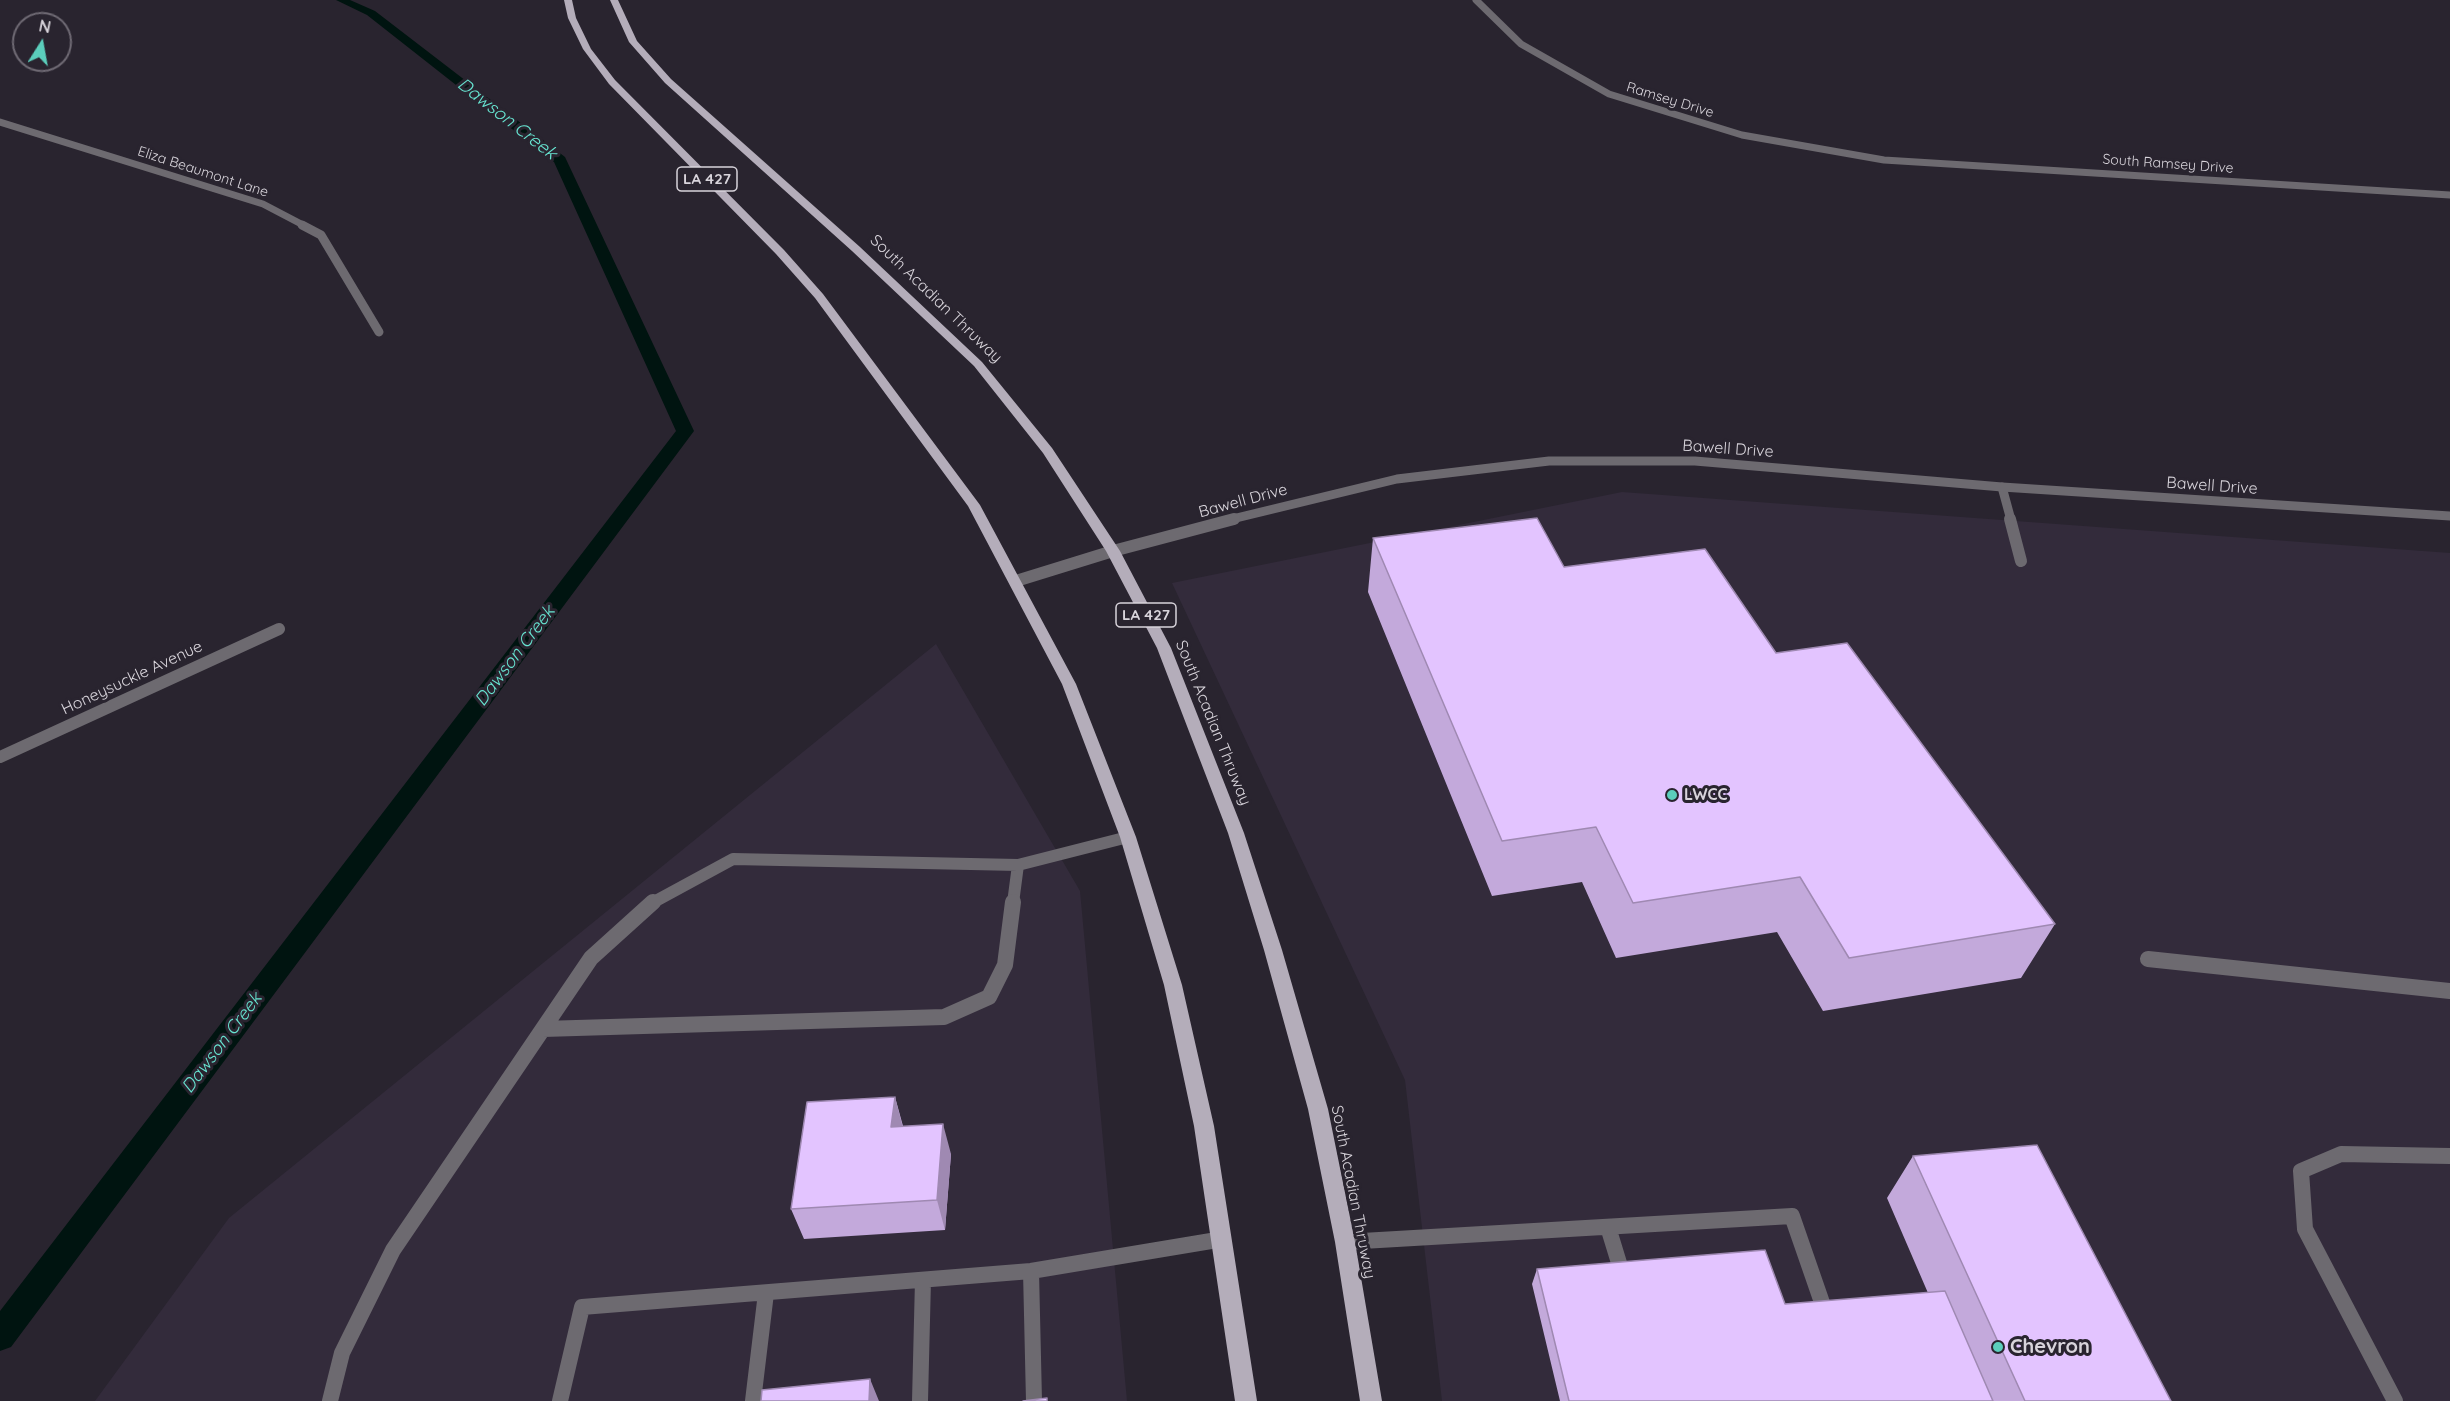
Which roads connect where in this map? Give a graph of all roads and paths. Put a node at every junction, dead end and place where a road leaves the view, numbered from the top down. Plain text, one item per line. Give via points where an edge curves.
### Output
1 (568, 0) edge
2 (614, 0) edge
3 (1476, 0) edge
4 (0, 122) edge
5 (1884, 160) joint
6 (2450, 195) edge
7 (379, 332) dead end
8 (2002, 487) junction
9 (2450, 516) edge
10 (1113, 551) junction
11 (2021, 561) dead end
12 (1016, 581) junction
13 (279, 629) dead end
14 (0, 757) edge
15 (1128, 837) junction
16 (1018, 865) junction
17 (2148, 959) dead end
18 (2450, 991) edge
19 (543, 1029) junction
20 (2450, 1156) edge
21 (1608, 1227) junction
22 (1223, 1239) junction
23 (1345, 1242) junction
24 (1031, 1271) junction
25 (923, 1280) junction
26 (1627, 1292) edge
27 (766, 1293) junction
28 (1833, 1336) edge
29 (330, 1401) edge
30 (560, 1401) edge
31 (753, 1401) edge
32 (920, 1401) edge
33 (1034, 1401) edge
34 (1246, 1401) edge
35 (1371, 1401) edge
36 (2395, 1401) edge

1 - 12 main road, LA 427 via 587,49 612,82 819,296 974,505
2 - 10 main road, South Acadian Thruway / LA 427 via 633,42 668,81 883,273 978,364 1048,451
3 - 5 street, Ramsey Drive via 1521,44 1609,94 1742,135
4 - 7 street, Eliza Beaumont Lane via 263,204 302,225 321,236
5 - 6 street, South Ramsey Drive
8 - 9 street, Bawell Drive
8 - 10 street, Bawell Drive via 1695,460 1549,461 1397,479
8 - 11 street
10 - 12 street, Bawell Drive
10 - 23 main road, South Acadian Thruway / LA 427 via 1164,648 1236,833 1318,1109
12 - 15 main road, LA 427 via 1069,684
13 - 14 street, Honeysuckle Avenue
15 - 16 street
15 - 22 main road, LA 427 via 1173,985 1204,1126
16 - 19 street via 733,859 654,901 591,958
16 - 19 street via 1005,965 989,998 944,1017
17 - 18 street
19 - 29 street via 393,1250 342,1353
20 - 36 street via 2341,1154 2301,1171 2305,1229
21 - 23 street
21 - 26 street
21 - 28 street via 1792,1216
22 - 24 street
22 - 34 main road, LA 427
23 - 35 main road, South Acadian Thruway / LA 427
24 - 25 street
24 - 33 street
25 - 27 street
25 - 32 street
27 - 30 street via 582,1307
27 - 31 street

